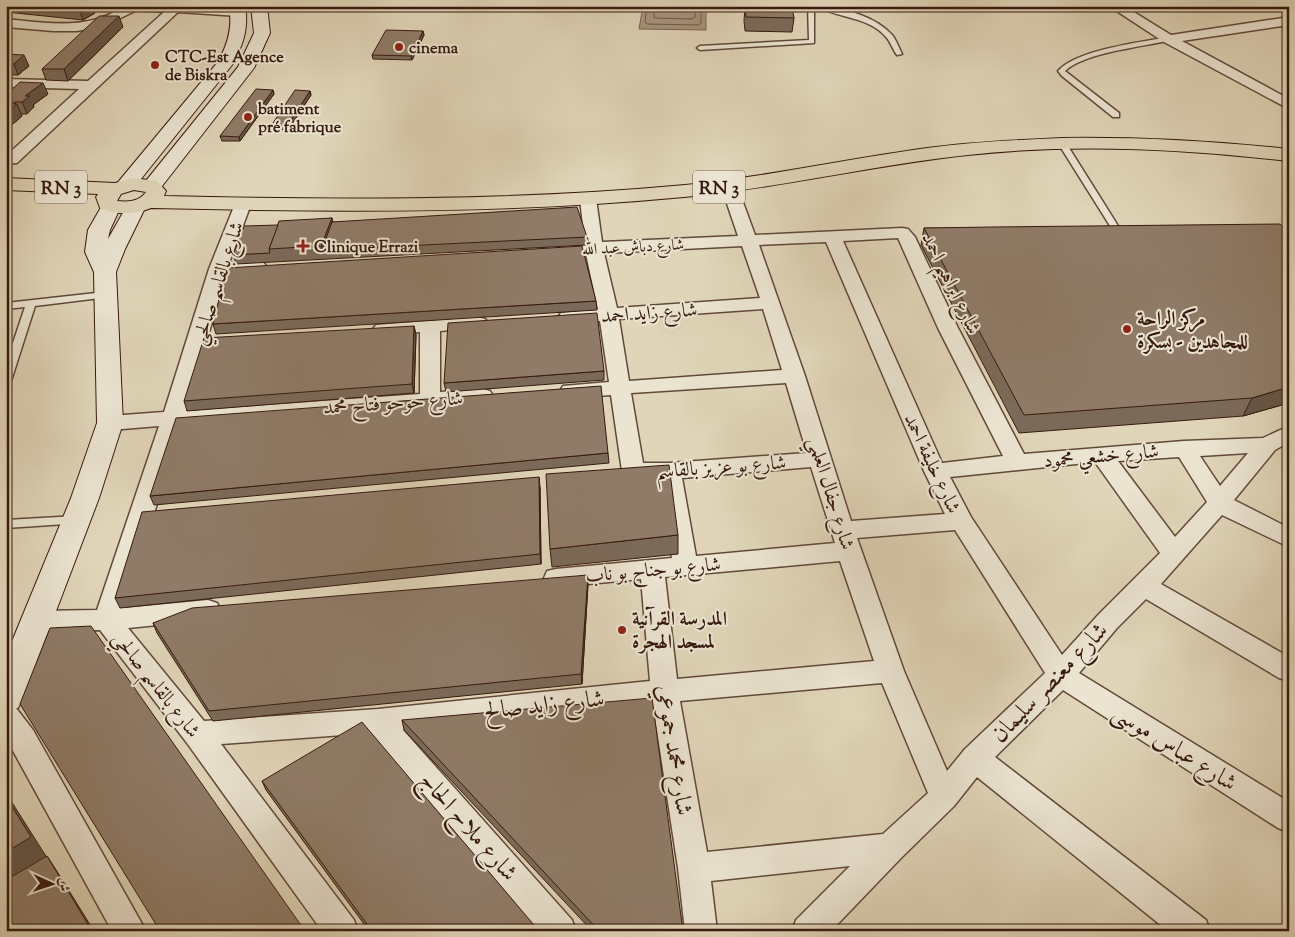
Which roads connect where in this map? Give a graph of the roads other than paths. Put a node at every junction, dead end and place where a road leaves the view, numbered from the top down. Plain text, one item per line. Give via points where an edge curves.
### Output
1 (132, 6) edge
2 (259, 6) edge
3 (811, 6) edge
4 (820, 6) edge
5 (1116, 6) edge
6 (192, 8) edge
7 (174, 9) junction
8 (238, 9) edge
9 (1289, 21) edge
10 (6, 23) edge
11 (1169, 39) junction
12 (700, 48) dead end
13 (899, 54) dead end
14 (6, 83) edge
15 (92, 85) junction
16 (1289, 104) edge
17 (1116, 115) dead end
18 (1062, 143) junction
19 (1289, 147) edge
20 (1289, 156) edge
21 (11, 160) dead end
22 (6, 184) edge
23 (729, 186) junction
24 (115, 195) junction
25 (6, 196) edge
26 (147, 196) junction
27 (588, 198) junction
28 (243, 204) junction
29 (832, 236) junction
30 (1121, 237) edge
31 (748, 241) junction
32 (594, 248) junction
33 (536, 251) edge
34 (276, 265) edge
35 (218, 269) junction
36 (105, 283) junction
37 (30, 303) junction
38 (771, 303) junction
39 (6, 306) edge
40 (609, 315) junction
41 (550, 318) edge
42 (500, 322) edge
43 (430, 326) junction
44 (362, 330) edge
45 (795, 376) junction
46 (6, 381) edge
47 (620, 388) junction
48 (553, 392) edge
49 (506, 394) edge
50 (430, 399) junction
51 (174, 418) junction
52 (110, 423) junction
53 (1278, 439) edge
54 (1184, 448) junction
55 (1101, 454) junction
56 (821, 459) junction
57 (1017, 464) junction
58 (670, 471) junction
59 (935, 471) junction
60 (1219, 502) junction
61 (77, 520) junction
62 (961, 521) junction
63 (6, 524) edge
64 (1289, 538) edge
65 (846, 541) junction
66 (1174, 553) junction
67 (686, 566) junction
68 (652, 570) junction
69 (533, 580) edge
70 (1144, 586) junction
71 (226, 609) edge
72 (107, 620) junction
73 (37, 621) junction
74 (1289, 670) edge
75 (891, 671) junction
76 (1061, 675) junction
77 (665, 691) junction
78 (6, 698) edge
79 (6, 716) edge
80 (378, 721) junction
81 (197, 734) junction
82 (975, 758) junction
83 (944, 797) junction
84 (1289, 818) edge
85 (890, 848) junction
86 (694, 868) junction
87 (130, 931) edge
88 (342, 931) edge
89 (560, 931) edge
90 (701, 931) edge
91 (808, 931) edge
92 (1194, 931) edge

1 - 7 street
1 - 10 street via 87,26
2 - 26 street via 262,33 246,68
3 - 12 lane via 812,42
4 - 13 lane via 880,27 892,38
5 - 11 street
6 - 7 street
6 - 8 street
7 - 15 street
8 - 24 street via 238,34 224,66
9 - 11 street
11 - 16 street
11 - 17 lane via 1078,60 1063,67 1064,75
14 - 15 street
15 - 21 street
18 - 20 main road, RN 3 via 1165,145
18 - 23 main road, RN 3 via 927,154
18 - 30 lane
19 - 26 main road, RN 3 via 1172,136 1045,134 931,143 740,173 621,186 373,195
22 - 24 main road, RN 3
23 - 27 main road, RN 3
23 - 31 street, شارع جفال العلمي
24 - 25 main road, RN 3
24 - 26 main road via 144,184
24 - 36 street via 99,230 96,252
26 - 28 main road, RN 3
26 - 36 street via 114,249
27 - 28 main road, RN 3 via 439,205
27 - 32 street
28 - 35 street, شارع بالقاسم صالحي
29 - 31 street, شارع ابراهيم احمد
29 - 57 street, شارع ابراهيم احمد via 894,232 904,235
29 - 59 street, شارع خليفة احمد
31 - 32 street, شارع دباش عبد الله
31 - 38 street, شارع جفال العلمي
32 - 33 street, شارع دباش عبد الله
32 - 40 street
34 - 35 street
35 - 51 street, شارع بالقاسم صالحي via 207,341
36 - 37 lane
36 - 52 street
37 - 39 lane
37 - 46 lane
38 - 40 street, شارع زايد احمد
38 - 45 street, شارع جفال العلمي
40 - 41 street, شارع زايد احمد
40 - 47 street
42 - 43 street
43 - 44 street
43 - 50 street
45 - 47 street
45 - 56 street, شارع جفال العلمي
47 - 48 street
47 - 58 street, شارع بو عزيز بالقاسم via 623,472
49 - 50 street, شارع حوحو فتاح محمد
50 - 51 street, شارع حوحو فتاح محمد
51 - 52 street, شارع حوحو فتاح محمد
51 - 72 street, شارع بالقاسم صالحي via 153,513 114,593
52 - 61 street
53 - 54 street, شارع خشعي محمود
53 - 60 street, شارع معنصر سليمان
54 - 55 street, شارع خشعي محمود
54 - 60 street
55 - 57 street, شارع خشعي محمود
55 - 66 street
56 - 58 street, شارع بو عزيز بالقاسم
56 - 65 street, شارع جفال العلمي
57 - 59 street, شارع خشعي محمود
58 - 67 street
59 - 62 street, شارع خليفة احمد
60 - 64 street
60 - 66 street, شارع معنصر سليمان
61 - 63 lane
61 - 73 street
62 - 65 street, شارع بو جناح بو ناب
62 - 76 street, شارع خليفة احمد
65 - 67 street, شارع بو جناح بو ناب
65 - 75 street, شارع جفال العلمي
66 - 70 street, شارع معنصر سليمان
67 - 68 street, شارع بو جناح بو ناب
68 - 69 street, شارع بو جناح بو ناب
68 - 77 street, شارع محمد جموعي
70 - 74 street
70 - 76 street, شارع معنصر سليمان
71 - 72 street
72 - 73 street
72 - 81 street, شارع بالقاسم صالحي
73 - 78 street
75 - 77 street, شارع زايد صالح
75 - 83 street, شارع جفال العلمي
76 - 82 street, شارع معنصر سليمان
76 - 84 street, شارع عباس موسى
77 - 80 street, شارع زايد صالح
77 - 86 street, شارع محمد جموعي
79 - 87 street via 23,738
80 - 81 street, شارع زايد صالح
80 - 89 street, شارع ملاح الحاج
81 - 88 street, شارع بالقاسم صالحي
82 - 83 street, شارع معنصر سليمان
82 - 92 street
83 - 85 street, شارع معنصر سليمان
85 - 86 street
85 - 91 street, شارع معنصر سليمان
86 - 90 street, شارع محمد جموعي

